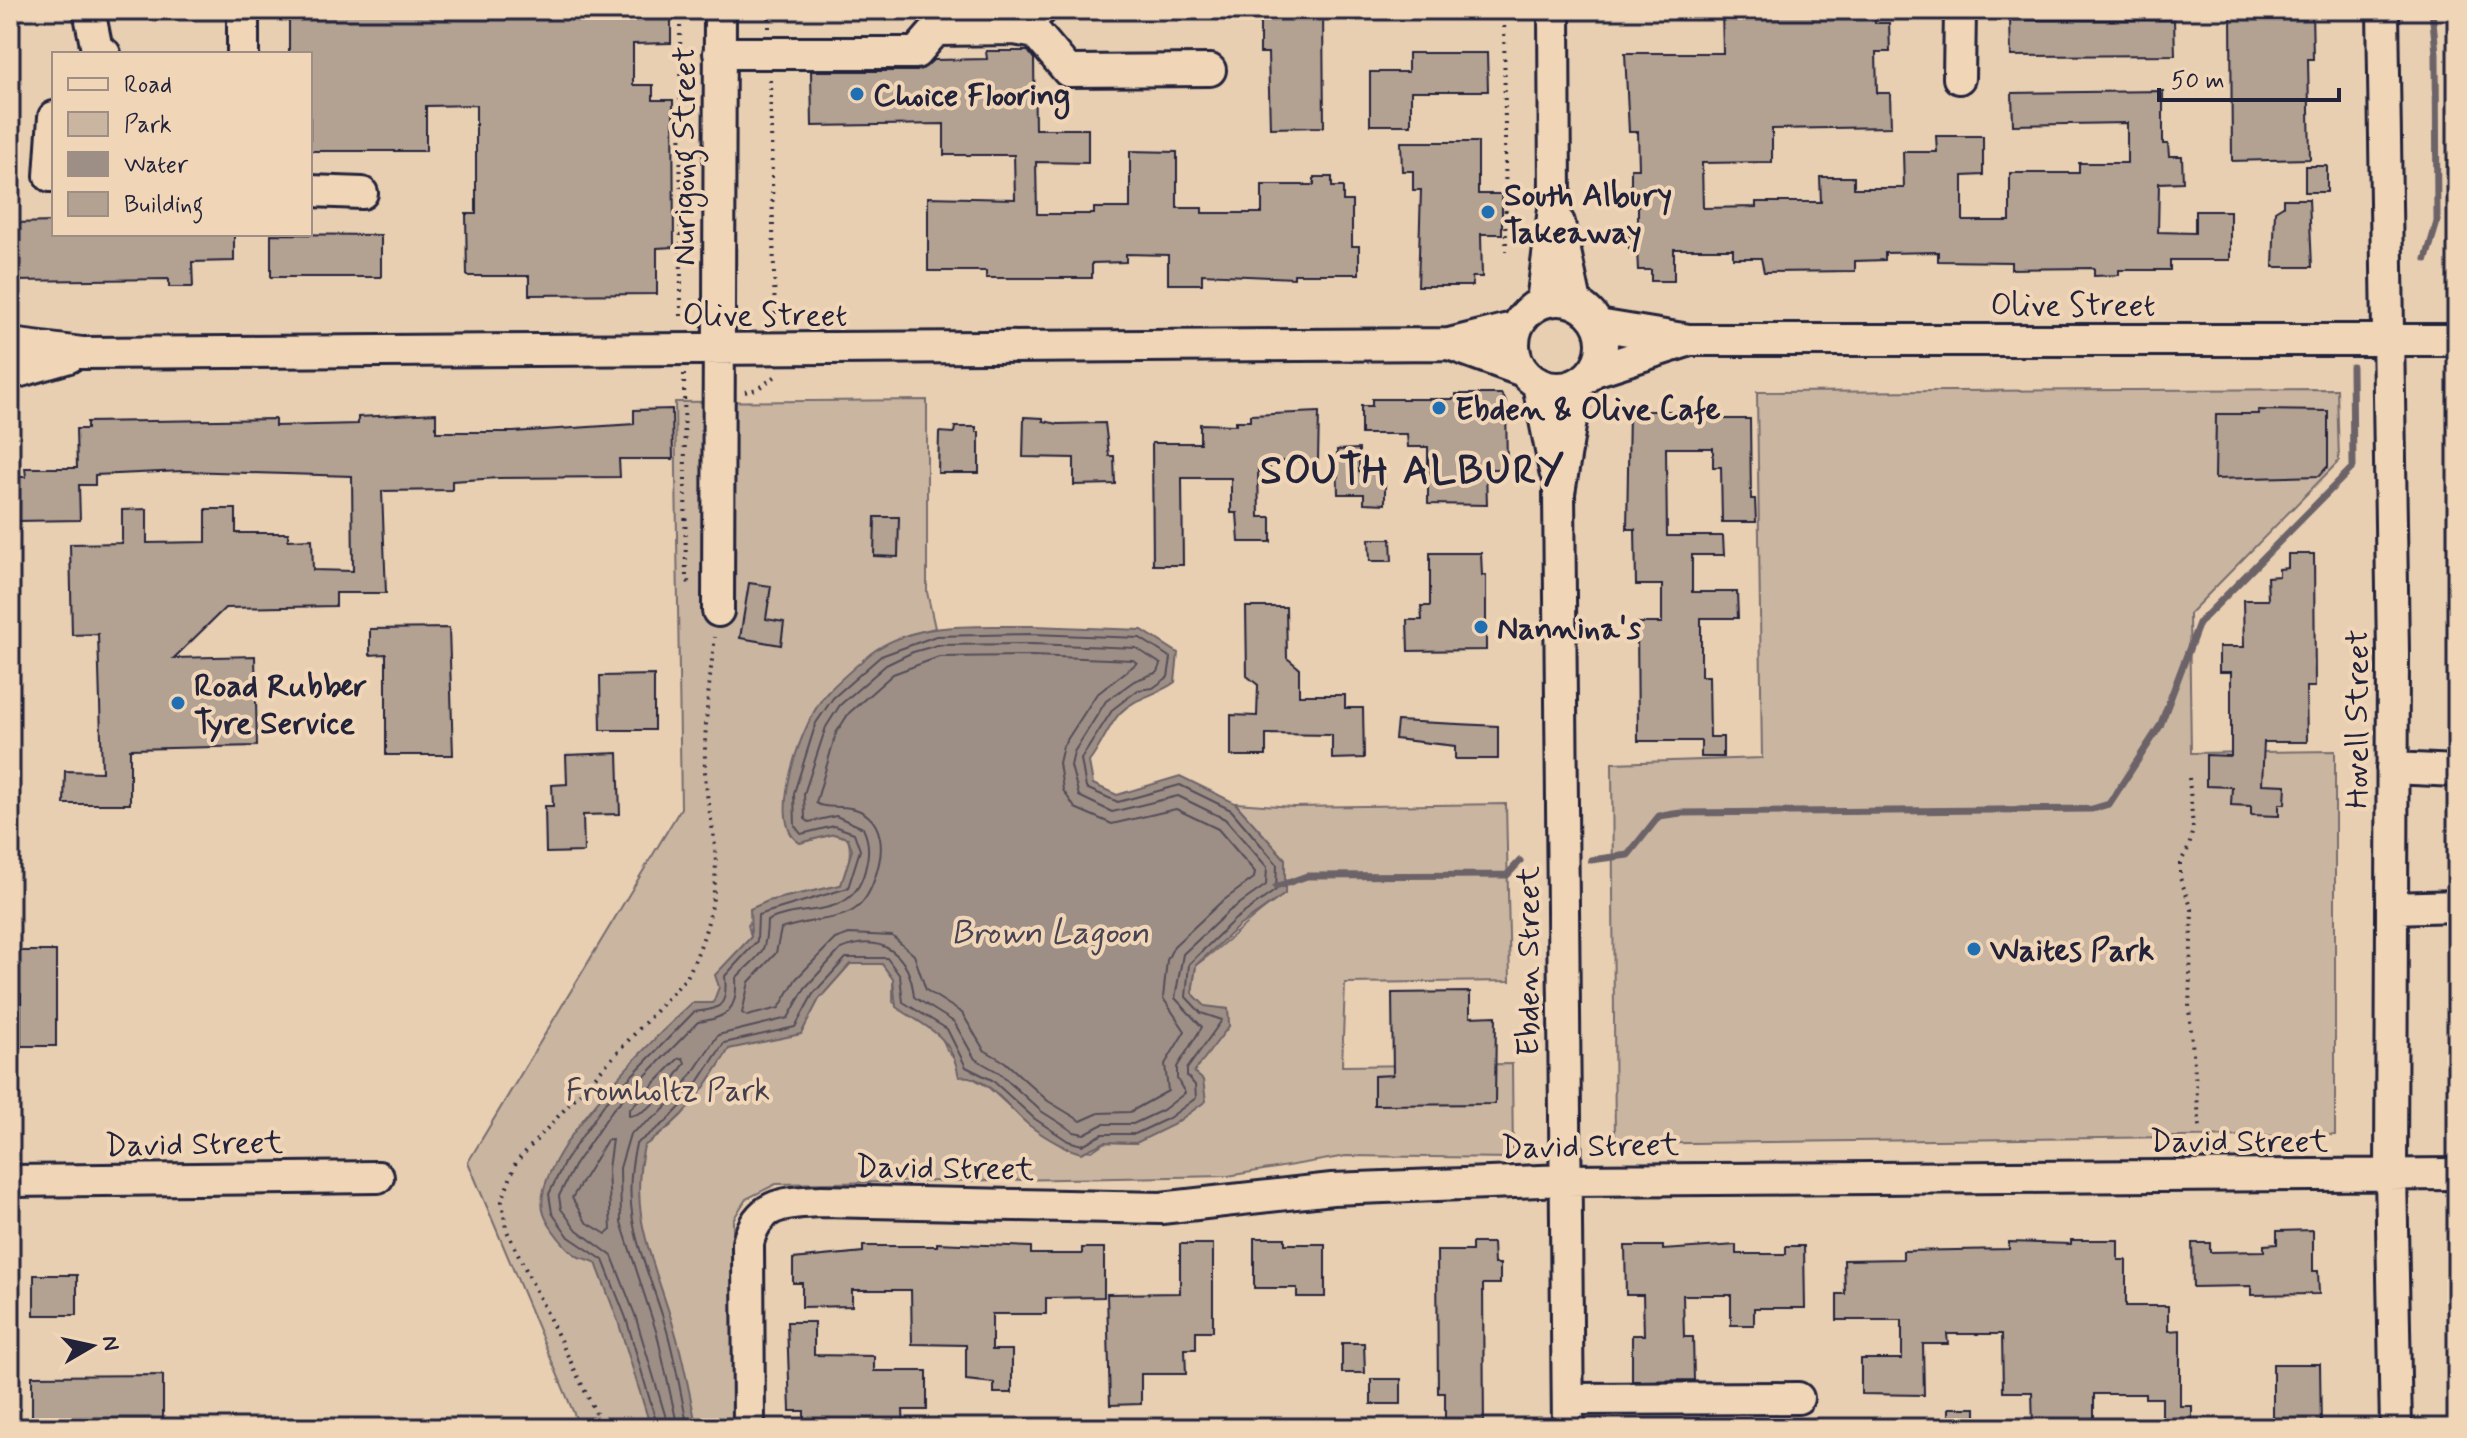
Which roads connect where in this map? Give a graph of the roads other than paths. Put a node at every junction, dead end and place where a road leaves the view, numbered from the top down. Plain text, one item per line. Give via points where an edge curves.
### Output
1 (89, 10) edge
2 (243, 10) edge
3 (720, 10) edge
4 (1041, 10) edge
5 (1554, 10) edge
6 (1960, 10) edge
7 (2383, 10) edge
8 (1014, 29) junction
9 (99, 52) edge
10 (243, 52) edge
11 (719, 53) junction
12 (1210, 70) dead end
13 (1959, 78) dead end
14 (52, 146) edge
15 (52, 176) edge
16 (312, 191) edge
17 (362, 193) dead end
18 (1555, 201) junction
19 (1542, 302) junction
20 (1576, 303) junction
21 (1598, 325) junction
22 (1517, 327) junction
23 (1689, 340) junction
24 (2457, 340) edge
25 (2385, 341) junction
26 (10, 344) edge
27 (1449, 344) junction
28 (719, 351) junction
29 (82, 353) junction
30 (10, 374) edge
31 (1530, 377) junction
32 (1585, 378) junction
33 (1559, 493) junction
34 (718, 611) road end
35 (2392, 768) junction
36 (2457, 771) edge
37 (2457, 906) edge
38 (2392, 908) junction
39 (2457, 1174) edge
40 (2391, 1175) junction
41 (378, 1177) dead end
42 (1565, 1180) junction
43 (10, 1181) edge
44 (1798, 1398) dead end
45 (1568, 1414) edge
46 (749, 1428) edge
47 (2396, 1428) edge

1 - 9 street
2 - 10 street
3 - 11 street, Nurigong Street
4 - 8 street
5 - 18 street
6 - 13 street
7 - 25 street, Hovell Street
8 - 11 street via 936,30 916,53
8 - 12 street via 1036,33 1068,71
11 - 28 street, Nurigong Street
14 - 15 street
16 - 17 street
18 - 19 street
18 - 20 street
19 - 20 street
19 - 22 street
20 - 21 street
21 - 23 street, Olive Street
21 - 32 street via 1603,348
22 - 27 street, Olive Street
22 - 31 street via 1514,349
23 - 25 street, Olive Street
23 - 32 street, Olive Street
24 - 25 street, Olive Street
25 - 35 street, Hovell Street
26 - 29 street, Olive Street
27 - 28 street, Olive Street
27 - 31 street, Olive Street
28 - 29 street, Olive Street
28 - 34 street, Nurigong Street
29 - 30 street, Olive Street
31 - 32 street via 1557,389
31 - 33 street, Ebden Street
32 - 33 street, Ebden Street
33 - 42 street, Ebden Street
35 - 36 street
35 - 38 street, Hovell Street
37 - 38 street
38 - 40 street, Hovell Street
39 - 40 street, David Street
40 - 42 street, David Street
40 - 47 street, Hovell Street
41 - 43 street, David Street
42 - 45 street, Ebden Street
42 - 46 street, David Street via 1332,1189 1161,1208 779,1205 753,1224 748,1243
44 - 45 street

